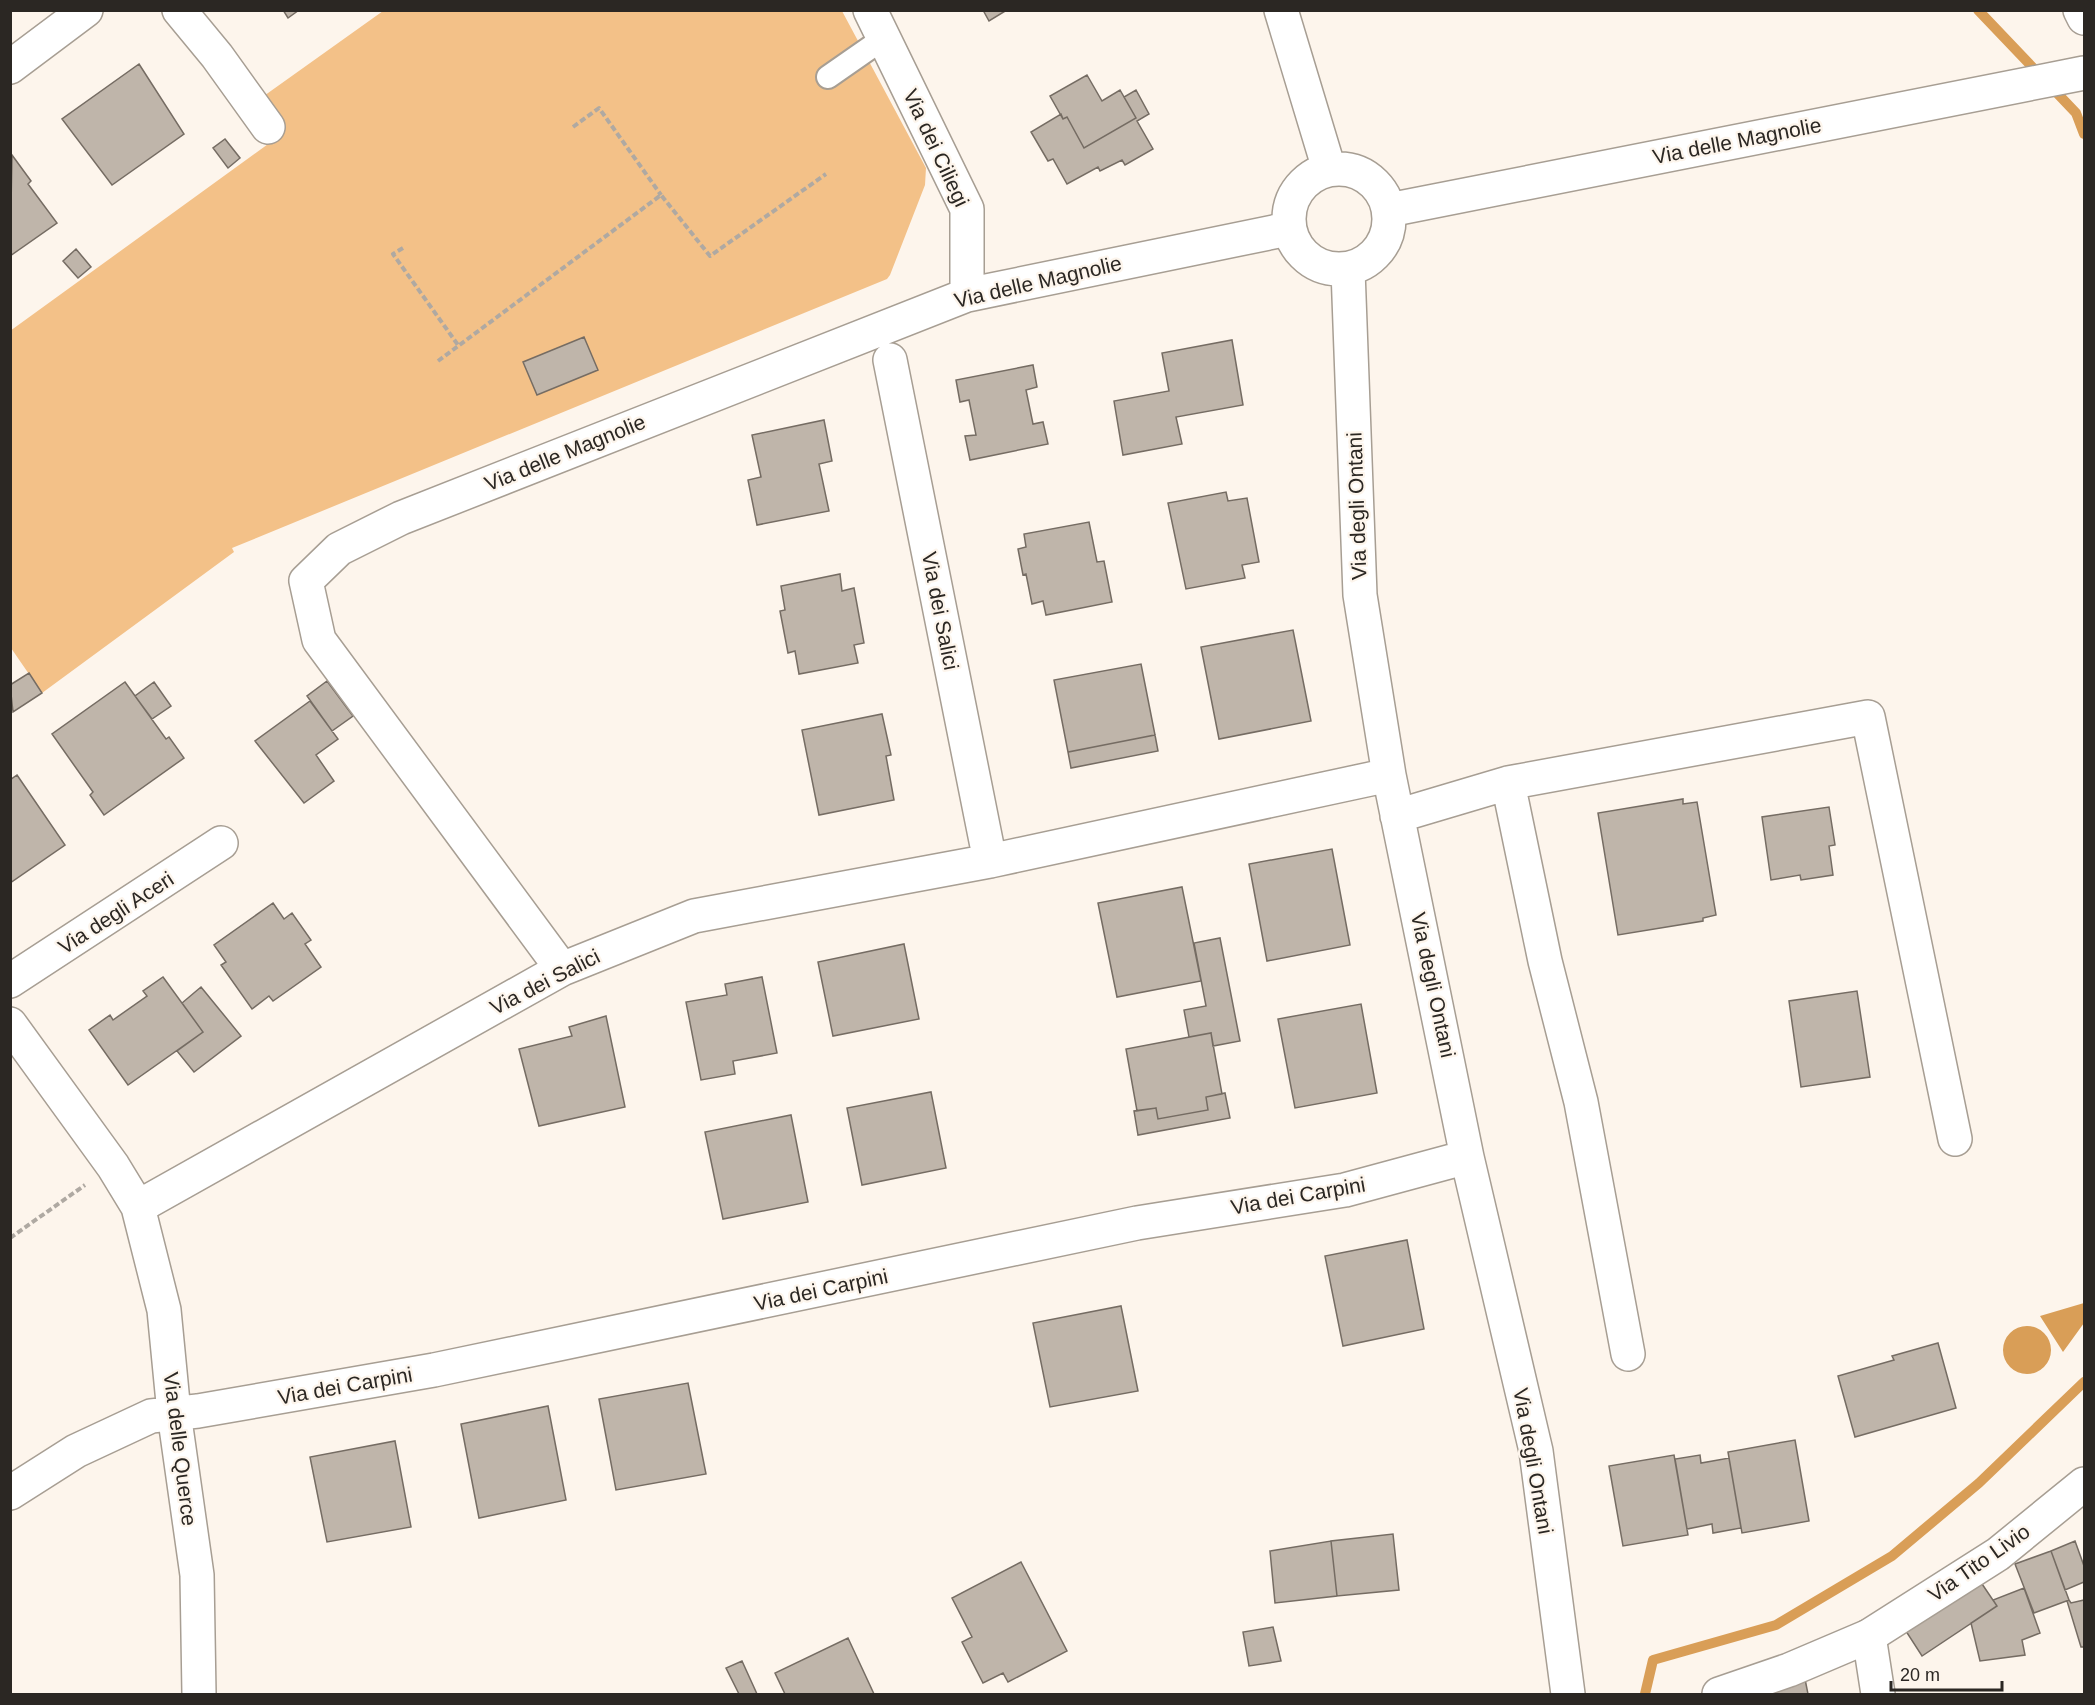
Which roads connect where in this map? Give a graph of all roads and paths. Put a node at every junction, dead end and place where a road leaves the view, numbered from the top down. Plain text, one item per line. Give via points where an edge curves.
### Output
1 (86, 10) edge
2 (179, 10) edge
3 (1281, 10) edge
4 (2080, 10) edge
5 (2085, 18) edge
6 (877, 24) edge
7 (10, 67) edge
8 (2085, 73) edge
9 (828, 77) dead end
10 (268, 127) dead end
11 (573, 127) dead end
12 (1329, 170) junction
13 (826, 174) dead end
14 (661, 195) junction
15 (1389, 210) junction
16 (1288, 229) junction
17 (404, 248) dead end
18 (1348, 270) junction
19 (967, 295) junction
20 (458, 345) junction
21 (890, 360) dead end
22 (438, 362) dead end
23 (1389, 775) junction
24 (1508, 783) junction
25 (1397, 816) junction
26 (221, 843) dead end
27 (990, 861) junction
28 (562, 969) junction
29 (10, 981) edge
30 (10, 1024) edge
31 (1955, 1139) dead end
32 (1467, 1157) junction
33 (113, 1166) junction
34 (138, 1207) junction
35 (10, 1238) edge
36 (1628, 1354) dead end
37 (174, 1413) junction
38 (2085, 1484) edge
39 (10, 1493) edge
40 (1869, 1636) junction
41 (199, 1695) edge
42 (1568, 1695) edge
43 (1719, 1695) edge
44 (1878, 1695) edge

1 - 7 street
2 - 10 street
3 - 12 street
4 - 5 street
6 - 9 lane
6 - 19 street, Via dei Ciliegi via 967,209
8 - 15 street, Via delle Magnolie
11 - 14 path via 598,108
12 - 15 street via 1349,170 1368,178 1382,191
12 - 16 street via 1311,177 1296,191 1288,209
13 - 14 path via 710,256
14 - 20 path
15 - 18 street via 1389,230 1381,248 1367,262
16 - 18 street via 1296,248 1310,262 1328,269
16 - 19 street, Via delle Magnolie
17 - 20 path via 393,254
18 - 23 street, Via degli Ontani via 1360,595
19 - 28 street, Via delle Magnolie via 401,518 339,549 306,581 319,639
20 - 22 path
21 - 27 street, Via dei Salici
23 - 25 street, Via degli Ontani
23 - 27 street, Via dei Salici
24 - 25 street
24 - 31 street via 1868,717
24 - 36 street via 1545,961 1581,1102
25 - 32 street, Via degli Ontani
26 - 29 street, Via degli Aceri
27 - 28 street, Via dei Salici via 694,916
28 - 34 street, Via dei Salici
30 - 33 street
32 - 37 street, Via dei Carpini via 1345,1190 1137,1223 434,1370
32 - 42 street, Via degli Ontani via 1536,1451
33 - 34 street
33 - 35 path
34 - 37 street, Via delle Querce via 165,1310
37 - 39 street, Via dei Carpini via 152,1416 76,1451
37 - 41 street, Via delle Querce via 197,1575
38 - 40 street, Via Tito Livio via 1998,1554
40 - 43 street, Via Tito Livio
40 - 44 street

